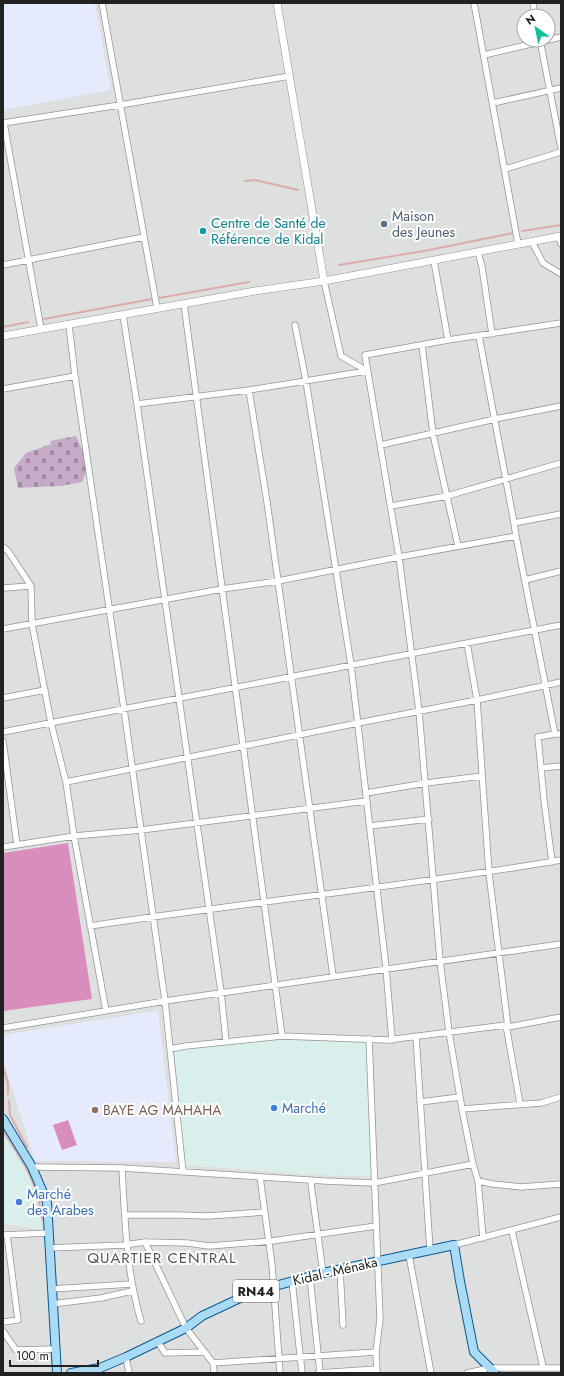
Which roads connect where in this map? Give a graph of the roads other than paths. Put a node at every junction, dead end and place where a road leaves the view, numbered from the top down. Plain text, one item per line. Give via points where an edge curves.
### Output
1 (102, 3) edge
2 (277, 3) edge
3 (474, 3) edge
4 (516, 47) edge
5 (541, 48) edge
6 (484, 55) junction
7 (290, 76) junction
8 (561, 88) edge
9 (550, 91) junction
10 (493, 103) junction
11 (120, 105) junction
12 (3, 123) edge
13 (561, 148) edge
14 (561, 152) edge
15 (505, 169) junction
16 (144, 237) junction
17 (560, 239) edge
18 (532, 242) junction
19 (518, 244) junction
20 (478, 252) junction
21 (28, 260) junction
22 (434, 261) junction
23 (3, 265) edge
24 (561, 274) edge
25 (324, 281) junction
26 (184, 304) junction
27 (157, 308) junction
28 (124, 315) junction
29 (561, 323) edge
30 (69, 325) junction
31 (295, 325) dead end
32 (41, 329) junction
33 (492, 334) junction
34 (3, 336) edge
35 (479, 336) junction
36 (448, 340) junction
37 (422, 345) junction
38 (367, 371) junction
39 (75, 376) junction
40 (306, 381) junction
41 (3, 389) edge
42 (249, 390) junction
43 (197, 396) junction
44 (137, 404) junction
45 (561, 406) edge
46 (495, 419) junction
47 (433, 434) junction
48 (380, 445) junction
49 (561, 463) edge
50 (505, 479) junction
51 (447, 496) junction
52 (391, 506) junction
53 (561, 514) edge
54 (514, 523) junction
55 (516, 536) junction
56 (458, 546) junction
57 (3, 547) edge
58 (399, 557) junction
59 (336, 571) junction
60 (561, 571) edge
61 (525, 580) junction
62 (278, 581) junction
63 (30, 586) junction
64 (3, 588) edge
65 (222, 589) junction
66 (165, 600) junction
67 (109, 610) junction
68 (32, 624) junction
69 (561, 625) edge
70 (3, 629) edge
71 (535, 630) junction
72 (467, 643) junction
73 (412, 653) junction
74 (351, 665) junction
75 (291, 676) junction
76 (561, 682) edge
77 (546, 685) junction
78 (235, 687) junction
79 (45, 690) junction
80 (3, 698) edge
81 (179, 698) junction
82 (476, 700) junction
83 (124, 708) junction
84 (420, 711) junction
85 (51, 723) junction
86 (358, 723) junction
87 (3, 732) edge
88 (558, 734) edge
89 (300, 735) junction
90 (3, 741) edge
91 (244, 746) junction
92 (187, 758) junction
93 (561, 766) edge
94 (541, 768) junction
95 (132, 769) junction
96 (482, 776) junction
97 (66, 782) junction
98 (426, 783) junction
99 (366, 793) junction
100 (367, 801) junction
101 (310, 808) junction
102 (253, 815) junction
103 (429, 819) junction
104 (197, 823) junction
105 (370, 826) junction
106 (141, 830) junction
107 (74, 836) junction
108 (17, 845) junction
109 (3, 847) edge
110 (561, 860) edge
111 (552, 862) junction
112 (489, 873) junction
113 (434, 880) junction
114 (377, 888) junction
115 (322, 895) junction
116 (264, 902) junction
117 (209, 909) junction
118 (153, 916) junction
119 (90, 926) junction
120 (561, 944) edge
121 (499, 954) junction
122 (440, 961) junction
123 (386, 968) junction
124 (333, 976) junction
125 (276, 984) junction
126 (221, 992) junction
127 (165, 1001) junction
128 (106, 1010) junction
129 (561, 1017) edge
130 (507, 1026) junction
131 (3, 1028) edge
132 (449, 1032) junction
133 (282, 1036) junction
134 (416, 1036) junction
135 (368, 1039) junction
136 (392, 1040) junction
137 (226, 1041) junction
138 (170, 1049) junction
139 (460, 1097) junction
140 (561, 1097) edge
141 (420, 1102) junction
142 (520, 1104) junction
143 (462, 1109) junction
144 (3, 1119) edge
145 (473, 1164) junction
146 (32, 1167) junction
147 (122, 1168) junction
148 (183, 1172) junction
149 (425, 1172) junction
150 (260, 1177) junction
151 (313, 1180) junction
152 (478, 1181) junction
153 (374, 1183) junction
154 (561, 1184) edge
155 (265, 1212) junction
156 (125, 1215) junction
157 (561, 1217) edge
158 (376, 1226) junction
159 (512, 1231) junction
160 (49, 1233) junction
161 (317, 1234) junction
162 (5, 1235) edge
163 (483, 1238) junction
164 (268, 1240) junction
165 (145, 1242) junction
166 (127, 1245) junction
167 (454, 1245) junction
168 (50, 1248) junction
169 (430, 1250) junction
170 (409, 1255) junction
171 (377, 1261) junction
172 (340, 1270) junction
173 (323, 1274) junction
174 (310, 1277) junction
175 (292, 1281) junction
176 (131, 1284) junction
177 (272, 1286) junction
178 (51, 1289) junction
179 (132, 1291) junction
180 (52, 1304) junction
181 (141, 1321) dead end
182 (3, 1322) edge
183 (343, 1325) dead end
184 (186, 1328) junction
185 (3, 1331) edge
186 (158, 1342) junction
187 (55, 1349) junction
188 (205, 1352) junction
189 (376, 1352) junction
190 (318, 1356) junction
191 (300, 1357) junction
192 (126, 1358) junction
193 (278, 1359) junction
194 (213, 1363) junction
195 (543, 1367) junction
196 (561, 1368) edge
197 (377, 1371) edge
198 (492, 1371) edge
199 (56, 1373) edge
200 (72, 1373) edge
201 (129, 1373) edge
202 (214, 1373) edge
203 (280, 1373) edge
204 (302, 1373) edge
205 (319, 1373) edge
206 (430, 1373) edge
207 (468, 1373) edge

1 - 11 street
2 - 7 street
3 - 6 street
4 - 6 street
5 - 9 street
6 - 10 street
7 - 11 street
7 - 25 street
8 - 9 street
9 - 10 street
9 - 13 street
10 - 15 street
11 - 12 street
11 - 16 street
12 - 21 street
14 - 15 street
15 - 19 street
16 - 21 street
16 - 27 street
17 - 18 street
18 - 19 street
18 - 24 street via 542,263
19 - 20 street
20 - 22 street
20 - 33 street
21 - 23 street
21 - 32 street
22 - 25 street
22 - 36 street
25 - 26 street
25 - 38 street via 341,356
26 - 27 street
26 - 43 street
27 - 28 street
28 - 30 street
28 - 44 street
29 - 33 street
30 - 32 street
30 - 39 street
31 - 40 street
32 - 34 street
33 - 35 street
35 - 36 street
35 - 46 street
36 - 37 street
37 - 38 street via 365,355
37 - 47 street
38 - 40 street
38 - 48 street
39 - 41 street
39 - 67 street
40 - 42 street
40 - 59 street
42 - 43 street
42 - 62 street
43 - 44 street
43 - 65 street
44 - 66 street
45 - 46 street
46 - 47 street
46 - 50 street
47 - 48 street
47 - 51 street
48 - 52 street
49 - 50 street
50 - 51 street
50 - 54 street
51 - 52 street
51 - 56 street
52 - 58 street
53 - 54 street
54 - 55 street
55 - 56 street
55 - 61 street
56 - 58 street
57 - 63 street
58 - 59 street
58 - 73 street
59 - 62 street
59 - 74 street
60 - 61 street
61 - 71 street
62 - 65 street
62 - 75 street
63 - 64 street
63 - 68 street
65 - 66 street
65 - 78 street
66 - 67 street
66 - 81 street
67 - 68 street
67 - 83 street
68 - 70 street
68 - 79 street
69 - 71 street
71 - 72 street
71 - 77 street
72 - 73 street
72 - 82 street
73 - 74 street
73 - 84 street
74 - 75 street
74 - 86 street
75 - 78 street
75 - 89 street
76 - 77 street
77 - 82 street
77 - 88 street
78 - 81 street
78 - 91 street
79 - 80 street
79 - 85 street
81 - 83 street
81 - 92 street
82 - 84 street
82 - 96 street
83 - 85 street
83 - 95 street
84 - 86 street
84 - 98 street
85 - 87 street
85 - 97 street
86 - 89 street
86 - 99 street
88 - 94 street via 538,737
89 - 91 street
89 - 101 street
90 - 108 street
91 - 92 street
91 - 102 street
92 - 95 street
92 - 104 street
93 - 94 street
94 - 111 street
95 - 97 street
95 - 106 street
96 - 98 street
96 - 112 street
97 - 107 street
98 - 99 street
98 - 103 street
99 - 100 street
100 - 101 street
100 - 105 street
101 - 102 street
101 - 115 street
102 - 104 street
102 - 116 street
103 - 105 street
103 - 113 street
104 - 106 street
104 - 117 street
105 - 114 street
106 - 107 street
106 - 118 street
107 - 108 street
107 - 119 street
108 - 109 street
110 - 111 street
111 - 112 street
112 - 113 street
112 - 121 street
113 - 114 street
113 - 122 street
114 - 115 street
114 - 123 street
115 - 116 street
115 - 124 street
116 - 117 street
116 - 125 street
117 - 118 street
117 - 126 street
118 - 119 street
118 - 127 street
119 - 128 street
120 - 121 street
121 - 122 street
121 - 130 street
122 - 123 street
122 - 132 street
123 - 124 street
123 - 136 street
124 - 125 street
125 - 126 street
125 - 133 street
126 - 127 street
126 - 137 street
127 - 128 street
127 - 138 street
128 - 131 street
129 - 130 street
130 - 132 street
130 - 142 street
132 - 134 street
132 - 139 street
133 - 135 street
133 - 137 street
134 - 136 street
134 - 141 street
135 - 136 street
135 - 153 street
137 - 138 street
138 - 148 street
139 - 141 street
139 - 143 street
140 - 142 street via 541,1103
141 - 149 street
142 - 143 street
143 - 145 street
144 - 146 main road
145 - 149 street
145 - 152 street
146 - 147 street
146 - 160 main road via 47,1202
147 - 148 street
147 - 156 street
148 - 150 street
149 - 153 street
149 - 169 street
150 - 151 street
150 - 155 street
151 - 153 street
151 - 161 street via 311,1184
152 - 154 street via 521,1187
152 - 163 street
153 - 158 street
155 - 156 street via 208,1216
155 - 164 street
156 - 166 street
157 - 159 street
158 - 161 street
158 - 171 street
159 - 163 street
159 - 195 street
160 - 162 street
160 - 168 main road
161 - 164 street
161 - 173 street
162 - 182 street via 18,1320
163 - 167 street
164 - 165 street via 209,1246
164 - 177 street
165 - 166 street
165 - 184 street
166 - 168 street
166 - 176 street
167 - 169 main road, Kidal - Ménaka / RN44
167 - 198 main road via 474,1352
168 - 178 main road
169 - 170 main road, Kidal - Ménaka / RN44
170 - 171 main road, Kidal - Ménaka / RN44
170 - 206 street
171 - 172 main road, Kidal - Ménaka / RN44
171 - 189 street via 380,1319
172 - 173 main road, Kidal - Ménaka / RN44
172 - 183 street
173 - 174 main road, Kidal - Ménaka / RN44
174 - 175 main road, Kidal - Ménaka / RN44
174 - 190 street
175 - 177 main road, Kidal - Ménaka / RN44
175 - 191 street
176 - 178 street
176 - 179 street
177 - 184 main road, Kidal - Ménaka / RN44 via 202,1316
177 - 193 street
178 - 180 main road
179 - 180 street
179 - 181 street
180 - 187 main road
184 - 186 main road, Kidal - Ménaka / RN44
184 - 188 street
185 - 187 street via 16,1350
186 - 188 street via 165,1353
186 - 192 main road, Kidal - Ménaka / RN44
187 - 199 main road
188 - 194 street
189 - 190 street
189 - 197 street
190 - 191 street
190 - 205 street
191 - 193 street
191 - 204 street
192 - 200 main road, Kidal - Ménaka / RN44 via 100,1368
192 - 201 street
193 - 194 street
193 - 203 street
194 - 202 street
195 - 196 street
195 - 198 street
197 - 205 street
198 - 207 street

